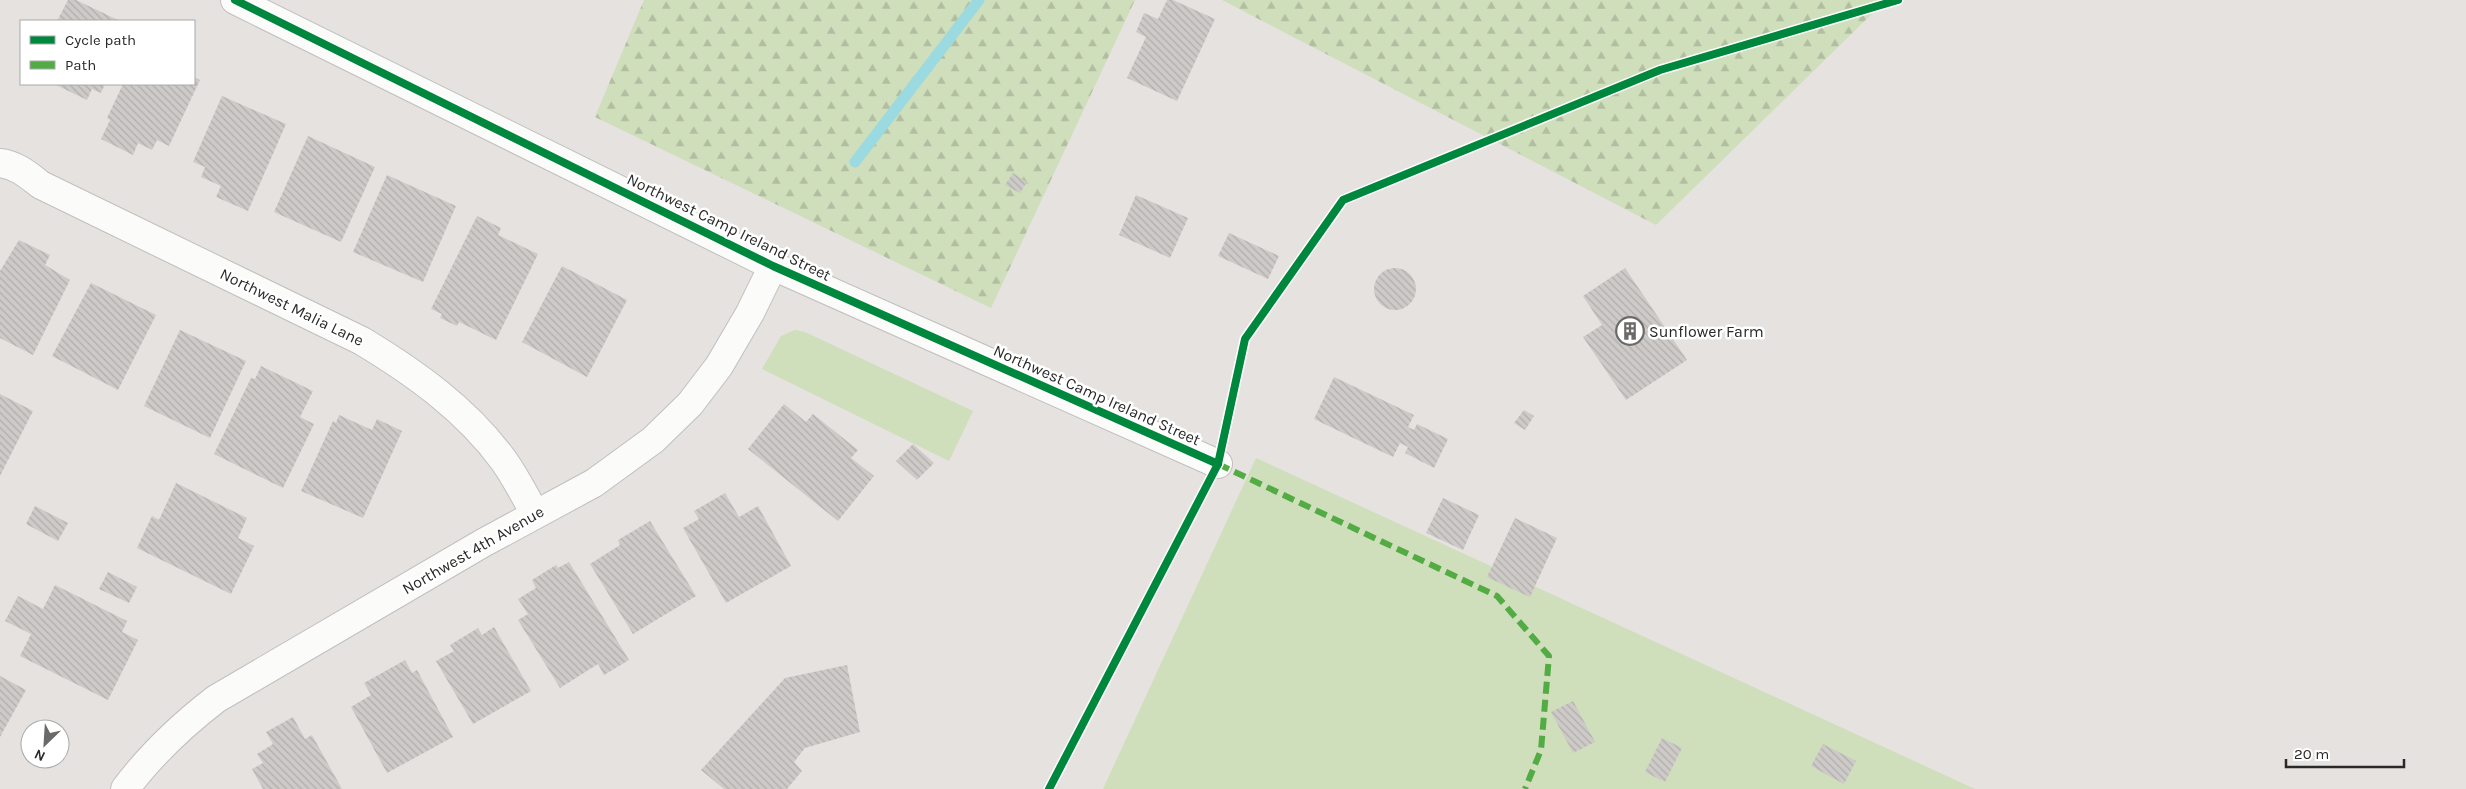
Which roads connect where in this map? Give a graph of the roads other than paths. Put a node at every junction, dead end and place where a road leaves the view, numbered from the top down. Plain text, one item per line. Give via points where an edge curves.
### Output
1 (235, 0) edge
2 (0, 163) edge
3 (774, 266) junction
4 (1218, 464) dead end
5 (536, 514) junction
6 (125, 789) edge

1 - 3 street, Northwest Camp Ireland Street
2 - 5 street, Northwest Malia Lane via 23,170 41,185 362,341 406,368 455,408 503,460
3 - 4 street, Northwest Camp Ireland Street
3 - 5 street, Northwest 4th Avenue via 719,366 690,404 652,440 594,483
5 - 6 street, Northwest 4th Avenue via 216,699 178,729 145,762

